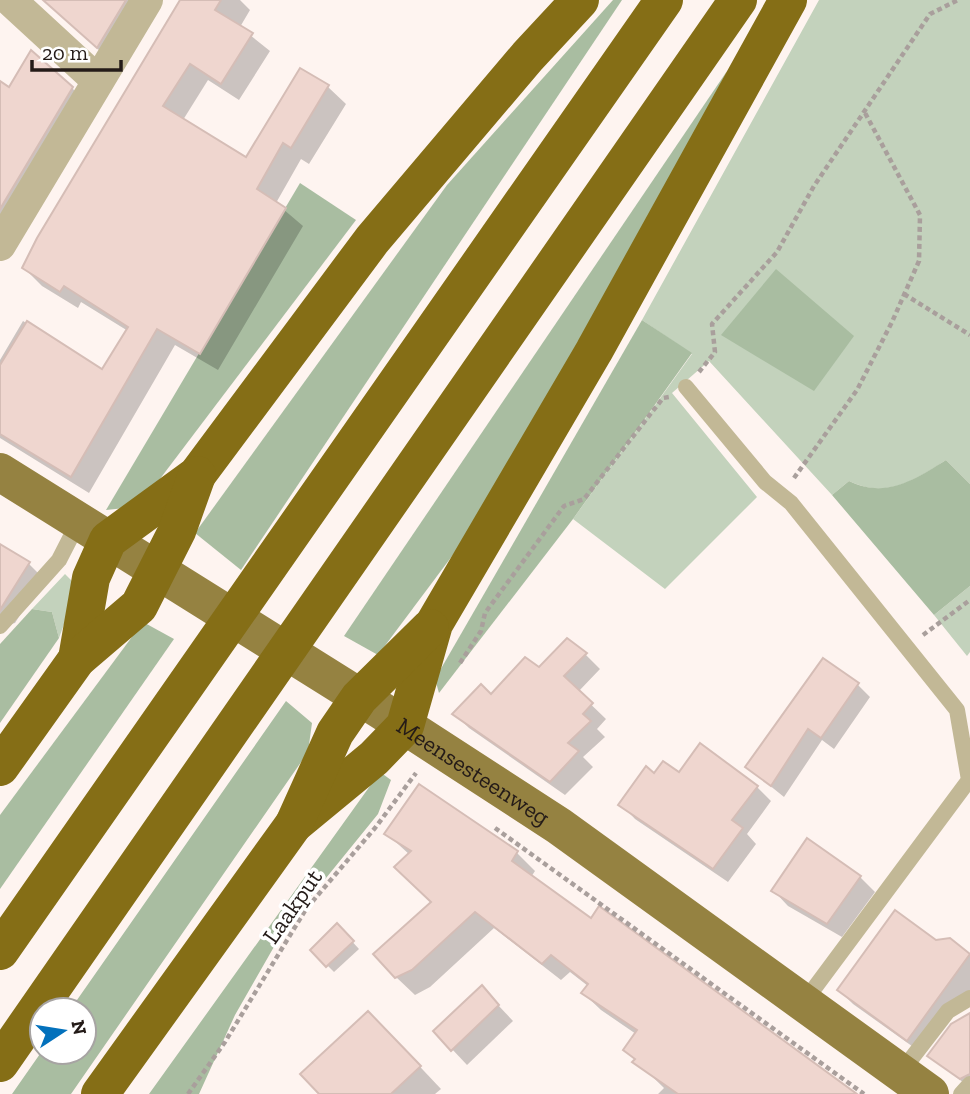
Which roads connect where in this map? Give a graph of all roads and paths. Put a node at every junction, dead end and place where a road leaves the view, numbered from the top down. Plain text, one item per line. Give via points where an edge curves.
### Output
1 (10, 0) edge
2 (147, 0) edge
3 (580, 0) edge
4 (664, 0) edge
5 (738, 0) edge
6 (788, 0) edge
7 (958, 0) edge
8 (98, 81) junction
9 (864, 111) junction
10 (0, 246) edge
11 (904, 294) junction
12 (970, 335) edge
13 (686, 387) junction
14 (0, 472) edge
15 (197, 475) junction
16 (780, 494) junction
17 (94, 531) junction
18 (158, 571) junction
19 (970, 600) edge
20 (434, 624) junction
21 (0, 626) edge
22 (909, 647) junction
23 (77, 659) junction
24 (453, 672) dead end
25 (359, 698) junction
26 (420, 736) junction
27 (0, 767) edge
28 (488, 823) dead end
29 (293, 824) junction
30 (0, 951) edge
31 (970, 998) edge
32 (804, 1002) junction
33 (0, 1063) edge
34 (908, 1084) edge
35 (970, 1084) edge
36 (100, 1094) edge
37 (188, 1094) edge
38 (864, 1094) edge
39 (961, 1094) edge

1 - 8 street
2 - 8 street
3 - 15 highway via 372,240
4 - 30 highway
5 - 33 highway
6 - 20 highway via 594,351
7 - 9 path via 930,14
8 - 10 street
9 - 11 path via 920,215 919,261
9 - 13 path via 777,252 712,324 715,352
11 - 12 path
11 - 16 path via 842,414
13 - 16 lane
13 - 24 path via 663,398 584,499 564,506 485,613 481,631
14 - 17 main road, Meensesteenweg
15 - 17 highway
15 - 18 highway
16 - 22 lane
17 - 18 main road, Meensesteenweg
17 - 21 lane via 59,561
17 - 23 highway
18 - 23 highway via 139,606
18 - 25 main road, Meensesteenweg
19 - 22 path
20 - 25 highway
20 - 26 highway
22 - 32 lane via 957,710 969,780
23 - 27 highway
25 - 26 main road, Meensesteenweg
25 - 29 highway via 331,741
26 - 29 highway via 374,758
26 - 32 main road, Meensesteenweg via 558,826
26 - 37 path, Laakput via 374,828 306,909
28 - 38 path
29 - 36 highway
31 - 34 lane via 948,1011
32 - 34 main road, Meensesteenweg
35 - 39 lane

